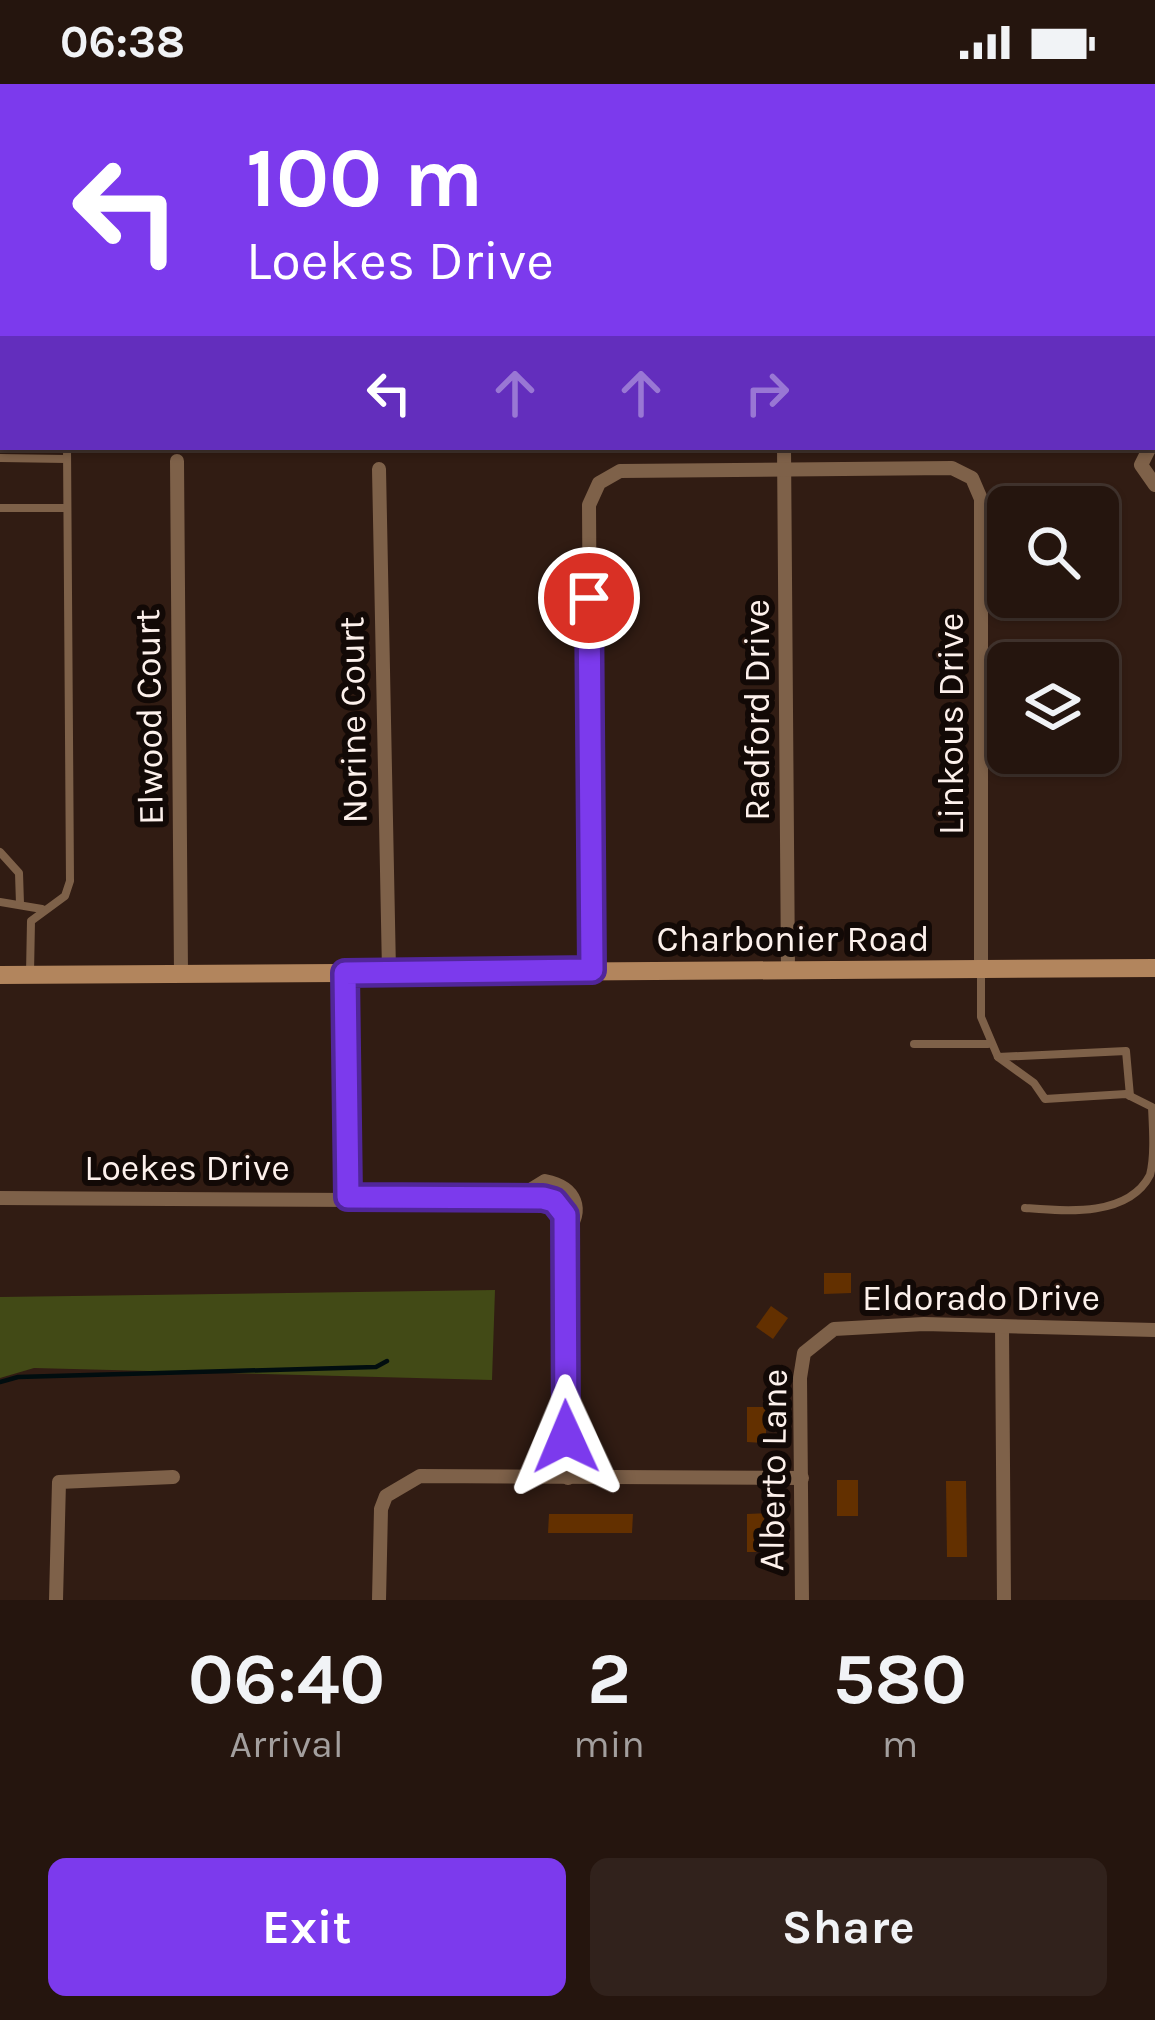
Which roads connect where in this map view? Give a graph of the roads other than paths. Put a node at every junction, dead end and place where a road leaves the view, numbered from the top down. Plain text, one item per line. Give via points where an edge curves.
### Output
1 (67, 450) edge
2 (784, 450) edge
3 (1149, 450) edge
4 (0, 458) edge
5 (67, 459) junction
6 (177, 461) dead end
7 (379, 469) dead end
8 (785, 470) junction
9 (1155, 485) edge
10 (0, 508) edge
11 (66, 508) junction
12 (0, 852) edge
13 (0, 902) edge
14 (20, 904) junction
15 (44, 910) junction
16 (1155, 968) edge
17 (388, 970) junction
18 (592, 970) junction
19 (788, 972) junction
20 (981, 972) junction
21 (181, 973) junction
22 (345, 973) junction
23 (0, 975) edge
24 (30, 975) junction
25 (914, 1044) dead end
26 (988, 1044) junction
27 (998, 1057) junction
28 (1022, 1079) junction
29 (1028, 1089) dead end
30 (1130, 1096) junction
31 (348, 1197) junction
32 (0, 1198) edge
33 (1025, 1208) dead end
34 (1002, 1327) junction
35 (1155, 1330) edge
36 (811, 1343) joint
37 (172, 1477) dead end
38 (568, 1478) junction
39 (802, 1478) junction
40 (56, 1600) edge
41 (379, 1600) edge
42 (802, 1600) edge
43 (1004, 1600) edge

1 - 5 lane
2 - 8 street, Radford Drive
3 - 9 street via 1141,465
4 - 5 lane
5 - 11 lane
6 - 21 street, Elwood Court
7 - 17 street, Norine Court
8 - 18 street via 620,471 599,483 589,506
8 - 19 street, Radford Drive
8 - 20 street, Linkous Drive via 952,468 972,478 981,499
10 - 11 lane
11 - 15 lane via 70,881 65,896
12 - 14 lane via 19,872
13 - 14 lane
14 - 15 lane
15 - 24 lane via 31,921
16 - 20 main road, Charbonier Road
17 - 18 main road, Charbonier Road
17 - 22 main road, Charbonier Road
18 - 19 main road, Charbonier Road
19 - 20 main road, Charbonier Road
20 - 26 lane
21 - 22 main road, Charbonier Road
21 - 24 main road, Charbonier Road
22 - 31 street
23 - 24 main road, Charbonier Road
25 - 26 lane
26 - 27 lane
27 - 28 lane
27 - 30 lane via 1126,1051
28 - 29 lane
28 - 30 lane via 1034,1082 1041,1098
30 - 33 lane via 1152,1107 1154,1160 1140,1187 1085,1212
31 - 32 street, Loekes Drive
31 - 38 street, Loekes Drive via 519,1197 554,1201 565,1215
34 - 35 street, Eldorado Drive
34 - 36 street, Eldorado Drive via 846,1328
34 - 43 street
36 - 39 street, Alberto Lane via 800,1378
37 - 40 street via 59,1482
38 - 39 street
38 - 41 street via 405,1481 386,1496 377,1522
39 - 42 street, Alberto Lane

